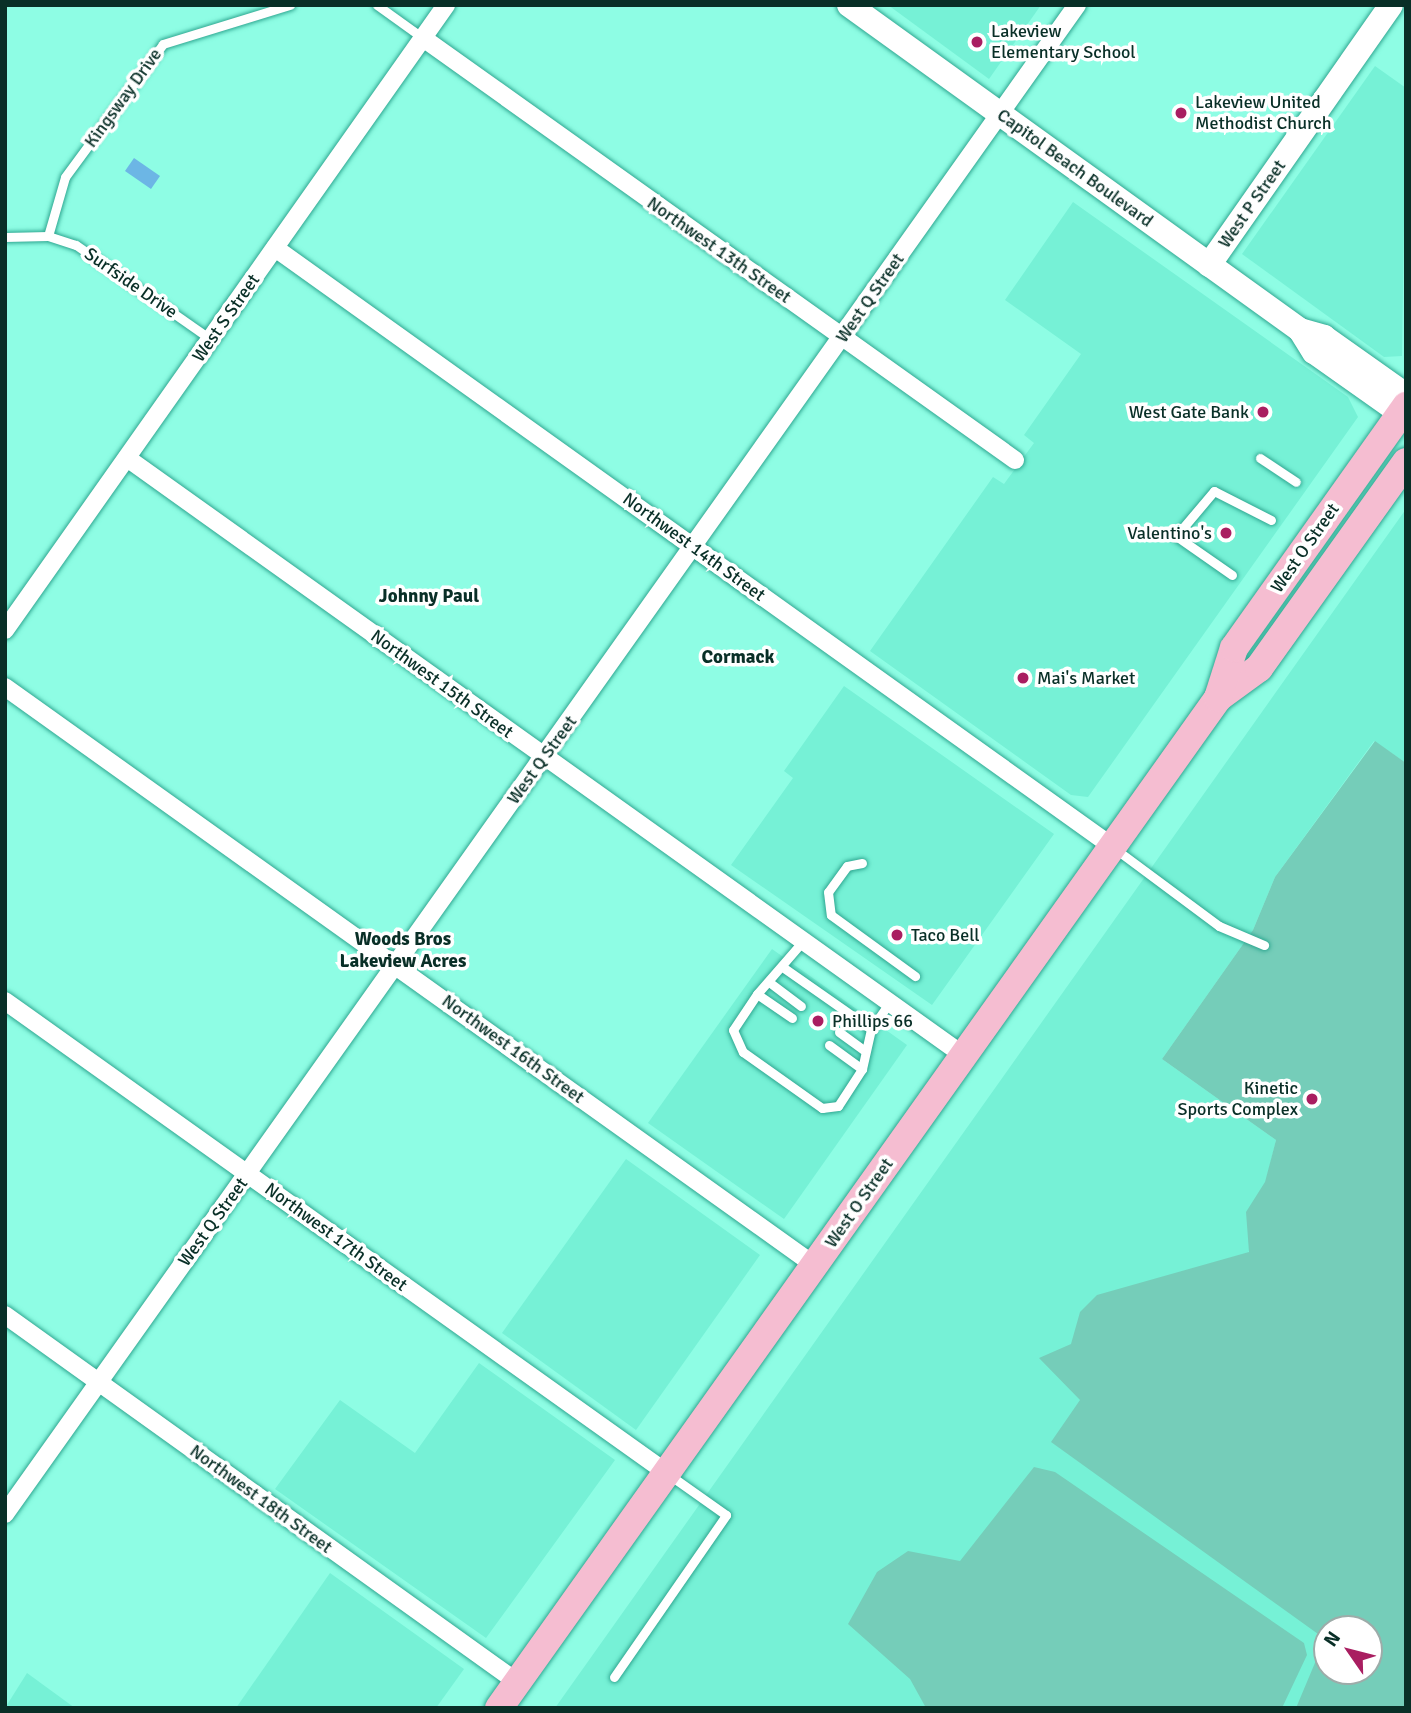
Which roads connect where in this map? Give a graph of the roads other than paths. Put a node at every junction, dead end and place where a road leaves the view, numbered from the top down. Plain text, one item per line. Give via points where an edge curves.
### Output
1 (290, 5) edge
2 (377, 5) edge
3 (446, 5) edge
4 (849, 5) edge
5 (1077, 5) edge
6 (1391, 5) edge
7 (423, 38) junction
8 (1002, 115) junction
9 (48, 236) junction
10 (5, 237) edge
11 (275, 248) junction
12 (1209, 265) junction
13 (842, 337) junction
14 (210, 339) junction
15 (1404, 408) edge
16 (127, 458) junction
17 (1260, 458) dead end
18 (1016, 460) dead end
19 (1406, 461) edge
20 (1296, 482) dead end
21 (1271, 520) dead end
22 (694, 547) junction
23 (1232, 575) dead end
24 (5, 630) edge
25 (5, 687) edge
26 (1217, 698) junction
27 (544, 757) junction
28 (1113, 847) junction
29 (862, 863) dead end
30 (803, 941) junction
31 (1264, 945) dead end
32 (396, 965) junction
33 (784, 968) junction
34 (915, 976) dead end
35 (769, 982) junction
36 (757, 994) junction
37 (5, 1001) edge
38 (889, 1003) junction
39 (801, 1006) dead end
40 (792, 1018) dead end
41 (871, 1029) junction
42 (839, 1032) dead end
43 (829, 1045) dead end
44 (865, 1051) junction
45 (963, 1055) junction
46 (862, 1069) junction
47 (248, 1174) junction
48 (814, 1265) junction
49 (5, 1315) edge
50 (99, 1382) junction
51 (667, 1473) junction
52 (5, 1514) edge
53 (614, 1677) dead end
54 (517, 1682) junction
55 (499, 1708) edge

1 - 9 lane, Kingsway Drive via 163,44 65,177
2 - 7 lane
3 - 7 street, West S Street
4 - 8 street, Capitol Beach Boulevard
5 - 8 street, West Q Street
6 - 12 street, West P Street
7 - 11 street, West S Street
7 - 13 street, Northwest 13th Street
8 - 12 street, Capitol Beach Boulevard
8 - 13 street, West Q Street
9 - 10 lane, Surfside Drive
9 - 14 lane, Surfside Drive via 87,251
11 - 14 street, West S Street
11 - 22 street, Northwest 14th Street
12 - 15 street, Capitol Beach Boulevard via 1300,330 1314,352
13 - 18 street, Northwest 13th Street
13 - 22 street, West Q Street
14 - 16 street, West S Street
15 - 26 main road, West O Street via 1234,648
16 - 24 street, West S Street
16 - 27 street, Northwest 15th Street
17 - 20 lane
19 - 26 main road, West O Street via 1259,668
21 - 23 lane via 1214,491 1176,536
22 - 27 street, West Q Street
22 - 28 street, Northwest 14th Street
25 - 32 street, Northwest 16th Street
26 - 28 main road, West O Street
27 - 30 street, Northwest 15th Street
27 - 32 street, West Q Street
28 - 31 lane via 1219,926
28 - 45 main road, West O Street
29 - 34 lane via 847,866 828,892 831,915
30 - 33 lane
30 - 38 street, Northwest 15th Street
32 - 47 street, West Q Street
32 - 48 street, Northwest 16th Street
33 - 35 lane
33 - 41 lane
35 - 36 lane
35 - 39 lane
36 - 40 lane
36 - 46 lane via 733,1030 743,1052 822,1108 838,1106
37 - 47 street, Northwest 17th Street
38 - 41 lane
38 - 45 street, Northwest 15th Street
41 - 44 lane
42 - 44 lane
43 - 46 lane
44 - 46 lane
45 - 48 main road, West O Street
47 - 50 street, West Q Street
47 - 51 street, Northwest 17th Street
48 - 51 main road, West O Street
49 - 50 street, Northwest 18th Street
50 - 52 street, West Q Street
50 - 54 street, Northwest 18th Street
51 - 53 lane via 726,1515
51 - 54 main road, West O Street
54 - 55 main road, West O Street

